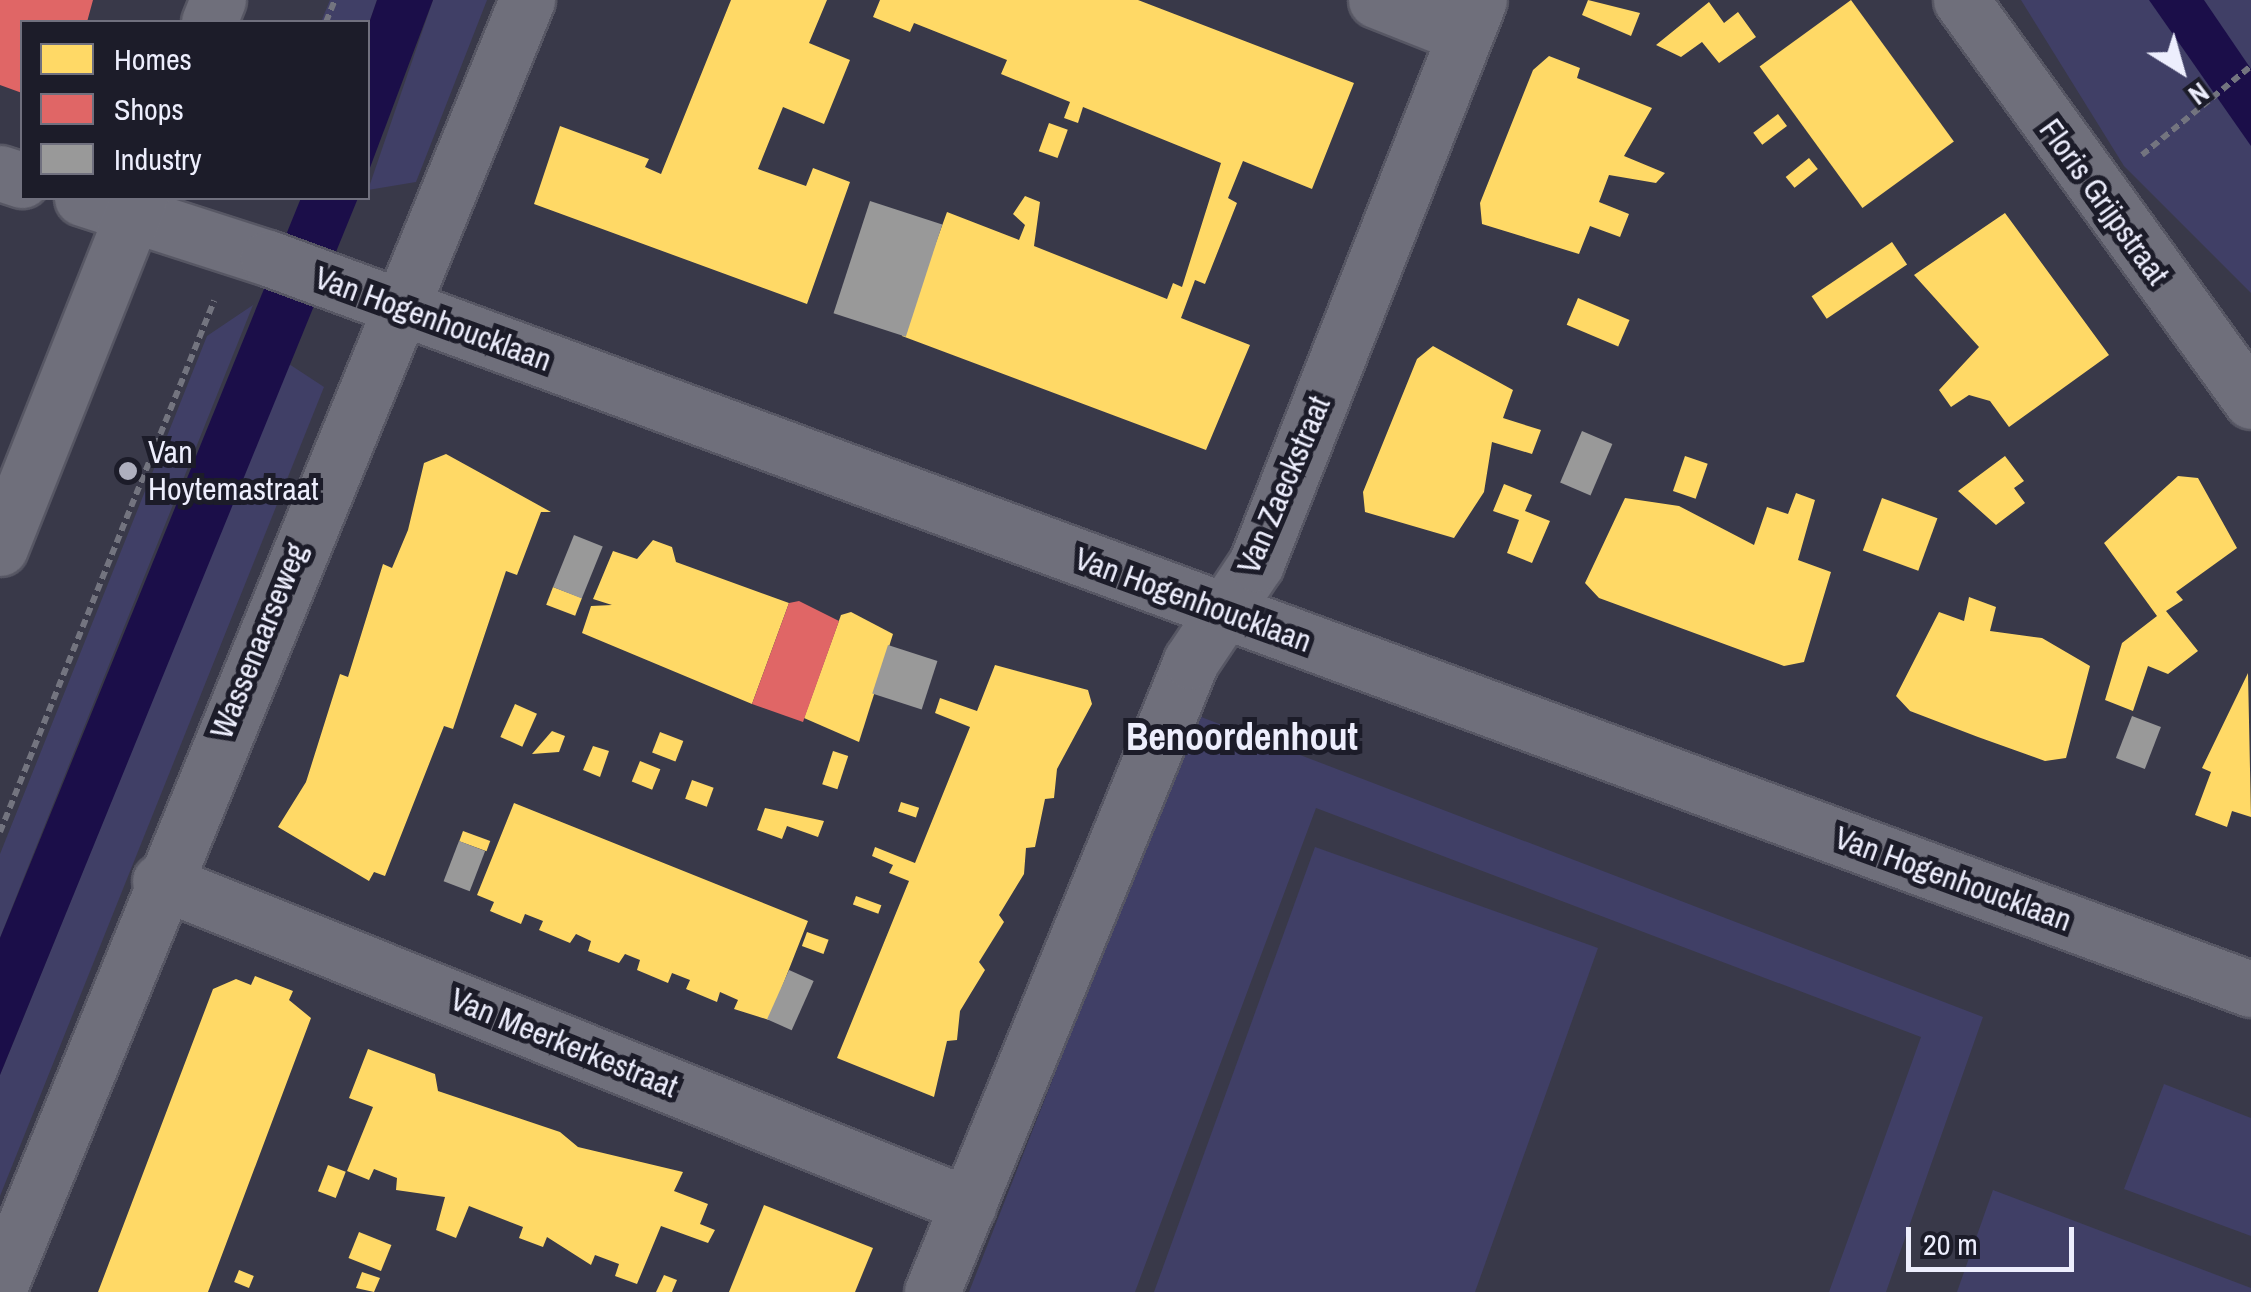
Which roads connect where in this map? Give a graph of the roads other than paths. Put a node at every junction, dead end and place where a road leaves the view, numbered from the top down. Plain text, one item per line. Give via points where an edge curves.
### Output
1 (527, 0) edge
2 (1376, 0) edge
3 (1961, 0) edge
4 (1472, 18) edge
5 (97, 200) edge
6 (136, 205) edge
7 (396, 306) junction
8 (2251, 402) edge
9 (0, 548) edge
10 (1224, 612) junction
11 (160, 882) junction
12 (2251, 990) edge
13 (968, 1205) junction
14 (0, 1284) edge
15 (932, 1292) edge

1 - 7 street, Wassenaarseweg
2 - 4 street
3 - 8 street, Floris Grijpstraat via 2095,195
4 - 10 street, Van Zaeckstraat via 1256,564
5 - 6 street
6 - 7 street, Van Hogenhoucklaan
6 - 9 street
7 - 10 street, Van Hogenhoucklaan
7 - 11 street, Wassenaarseweg
10 - 12 street, Van Hogenhoucklaan
10 - 13 street, Van Zaeckstraat via 1190,662
11 - 13 street, Van Meerkerkestraat
11 - 14 street, Wassenaarseweg
13 - 15 street, Van Zaeckstraat

